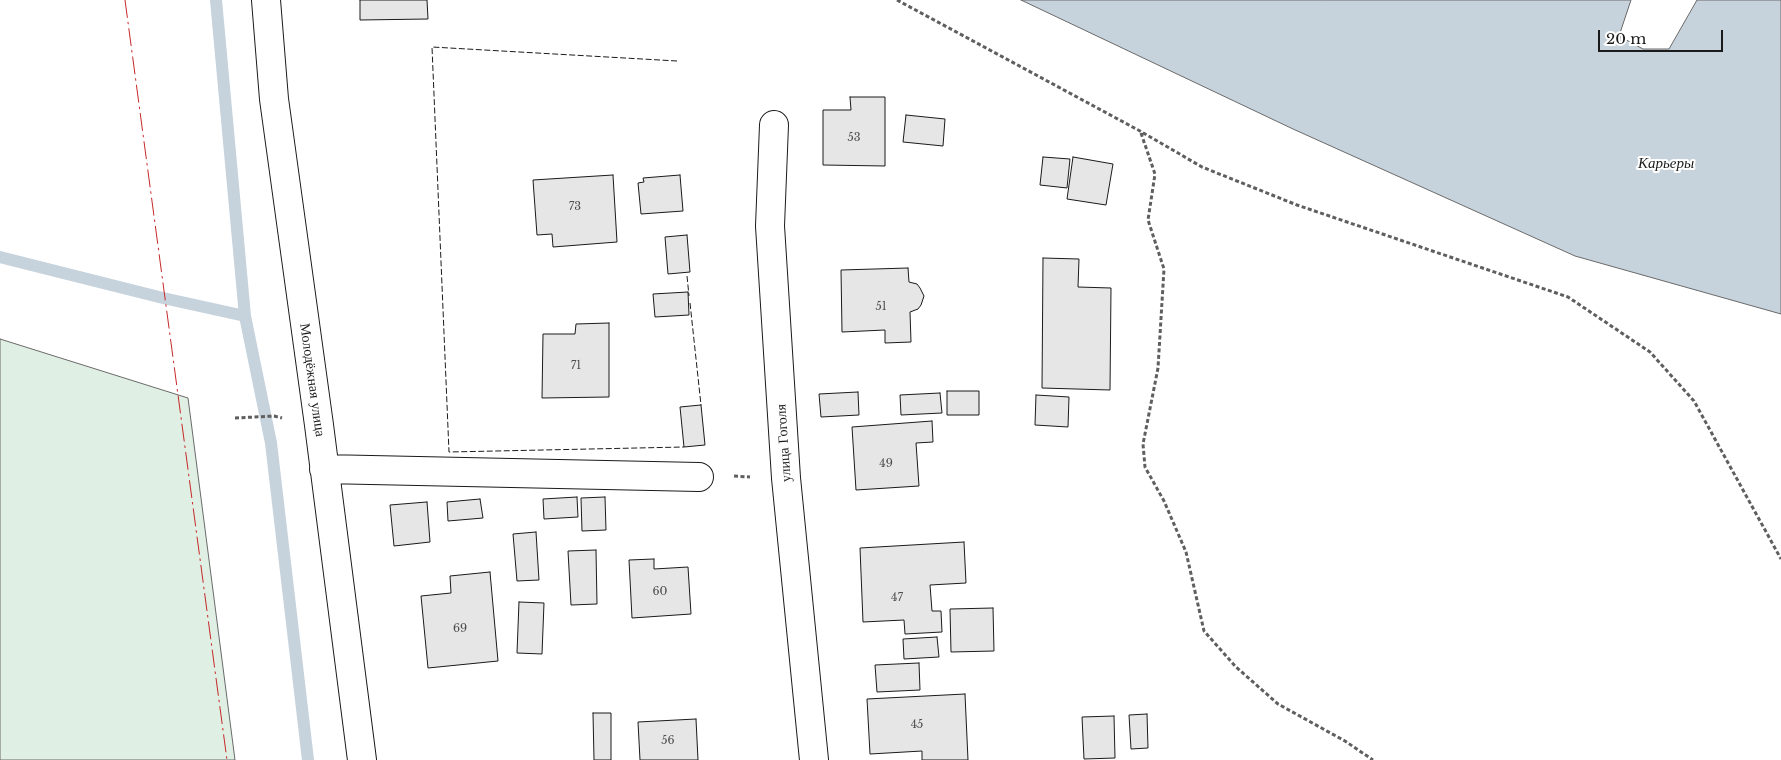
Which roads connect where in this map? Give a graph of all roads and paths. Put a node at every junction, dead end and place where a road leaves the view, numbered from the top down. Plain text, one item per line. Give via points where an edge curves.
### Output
1 (266, 0) edge
2 (897, 0) edge
3 (774, 126) dead end
4 (1140, 131) junction
5 (274, 416) dead end
6 (235, 418) dead end
7 (324, 469) junction
8 (699, 477) dead end
9 (1781, 559) edge
10 (362, 760) edge
11 (814, 760) edge
12 (1373, 760) edge

1 - 7 street, Молодёжная улица via 274,99
2 - 4 path
3 - 11 street, улица Гоголя via 770,226 785,468
4 - 9 path via 1202,167 1296,205 1568,297 1650,352 1694,402
4 - 12 path via 1155,174 1148,220 1164,269 1158,368 1143,444 1145,468 1164,501 1186,552 1204,631 1236,668 1278,704
5 - 6 path
7 - 8 street
7 - 10 street, Молодёжная улица

